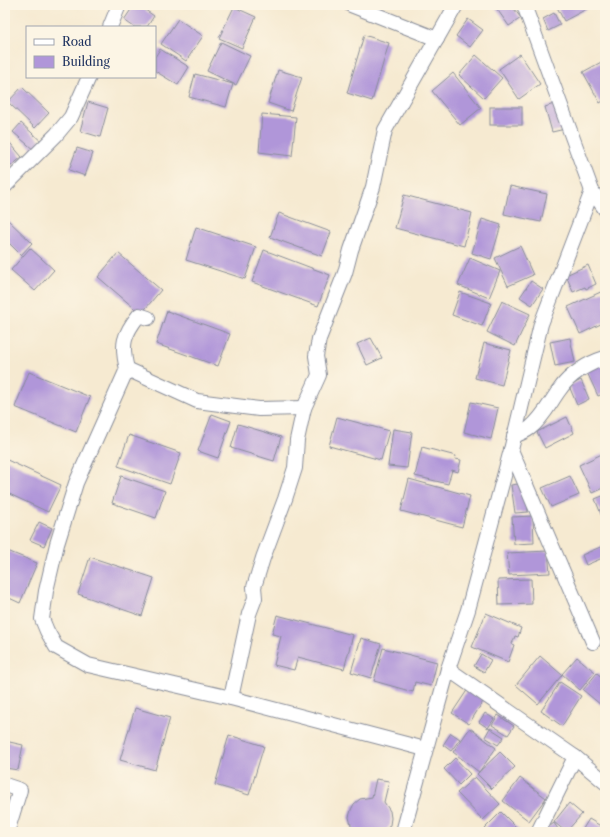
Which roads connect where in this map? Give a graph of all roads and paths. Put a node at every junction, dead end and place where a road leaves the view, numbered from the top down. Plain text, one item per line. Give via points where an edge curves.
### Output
1 (119, 5) edge
2 (351, 5) edge
3 (456, 5) edge
4 (524, 5) edge
5 (110, 26) edge
6 (437, 39) junction
7 (89, 78) edge
8 (5, 186) edge
9 (592, 191) junction
10 (605, 209) edge
11 (148, 318) dead end
12 (605, 358) edge
13 (127, 369) junction
14 (304, 408) junction
15 (512, 443) junction
16 (593, 642) dead end
17 (448, 669) junction
18 (231, 698) junction
19 (425, 749) junction
20 (575, 757) junction
21 (605, 782) edge
22 (5, 785) edge
23 (7, 832) edge
24 (403, 832) edge
25 (538, 832) edge

1 - 5 street
2 - 6 street
3 - 6 street
4 - 9 street
6 - 14 street via 385,130 373,187 345,273 319,339 316,356 318,375
7 - 8 street via 71,117
9 - 10 street
9 - 15 street via 541,324
11 - 13 street via 138,315 125,334 124,358
12 - 15 street via 576,373 561,387 531,428
13 - 14 street via 197,401 259,409
13 - 18 street via 76,483 57,544 42,619 56,647 88,665
14 - 18 street via 297,440 295,468 254,587 255,598 248,614
15 - 16 street
15 - 17 street via 468,610
17 - 19 street
17 - 20 street
18 - 19 street
19 - 24 street
20 - 21 street
20 - 25 street
22 - 23 street via 20,790

